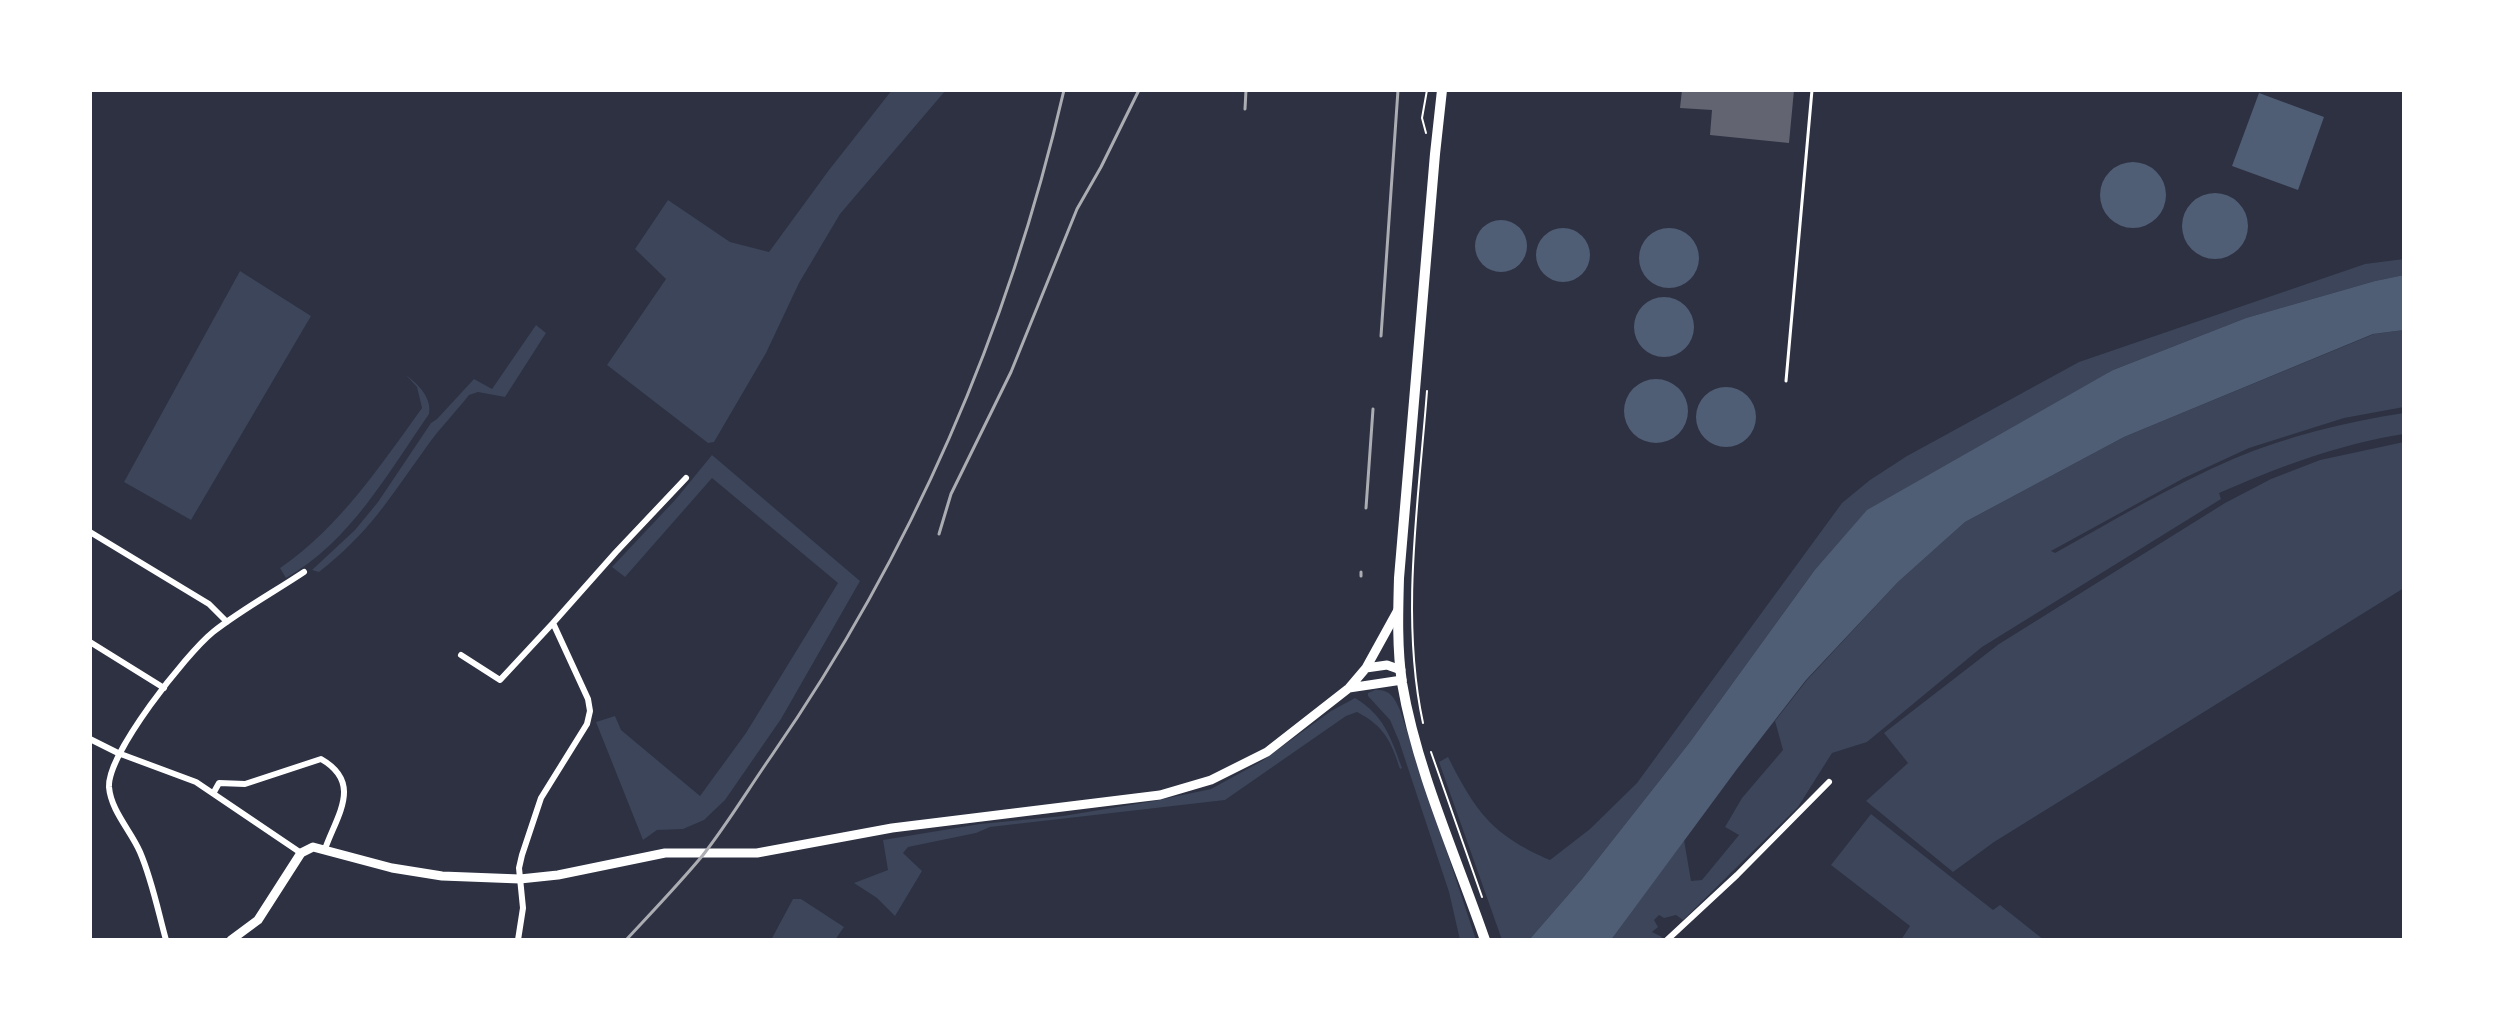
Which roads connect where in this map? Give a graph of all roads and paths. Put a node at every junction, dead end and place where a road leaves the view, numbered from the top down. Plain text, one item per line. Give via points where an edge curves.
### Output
1 (1442, 90) edge
2 (1812, 90) edge
3 (1786, 381) dead end
4 (1427, 384) dead end
5 (686, 478) dead end
6 (90, 532) edge
7 (304, 572) dead end
8 (1398, 610) junction
9 (227, 622) junction
10 (553, 623) junction
11 (90, 642) edge
12 (461, 655) dead end
13 (1366, 668) junction
14 (1402, 675) junction
15 (164, 688) junction
16 (1349, 688) junction
17 (1424, 728) dead end
18 (90, 739) edge
19 (1426, 741) dead end
20 (118, 753) junction
21 (1829, 782) dead end
22 (214, 792) junction
23 (325, 849) junction
24 (301, 853) junction
25 (520, 879) junction
26 (1483, 899) dead end
27 (1483, 935) edge
28 (166, 940) edge
29 (231, 940) edge
30 (518, 940) edge
31 (1667, 940) edge

1 - 8 main road
2 - 3 lane
4 - 17 path via 1411,605
5 - 10 street
6 - 9 street via 209,604
7 - 9 street
8 - 13 main road
8 - 14 main road
9 - 15 street via 193,651
10 - 12 street via 500,680
10 - 25 street via 590,711 541,798 522,855
11 - 15 street
13 - 14 main road via 1387,665
13 - 16 main road
14 - 16 main road
14 - 27 main road via 1421,759
15 - 20 street
16 - 25 main road via 1267,752 1211,780 1160,795 892,828 757,853 665,853
18 - 20 street
19 - 26 path
20 - 22 street
20 - 28 street via 109,783 111,797 140,851
21 - 31 street
22 - 23 street via 219,783 245,784 321,759 345,784 345,798
22 - 24 street
23 - 24 main road
23 - 25 main road via 442,876
24 - 29 main road via 263,913
25 - 30 street

